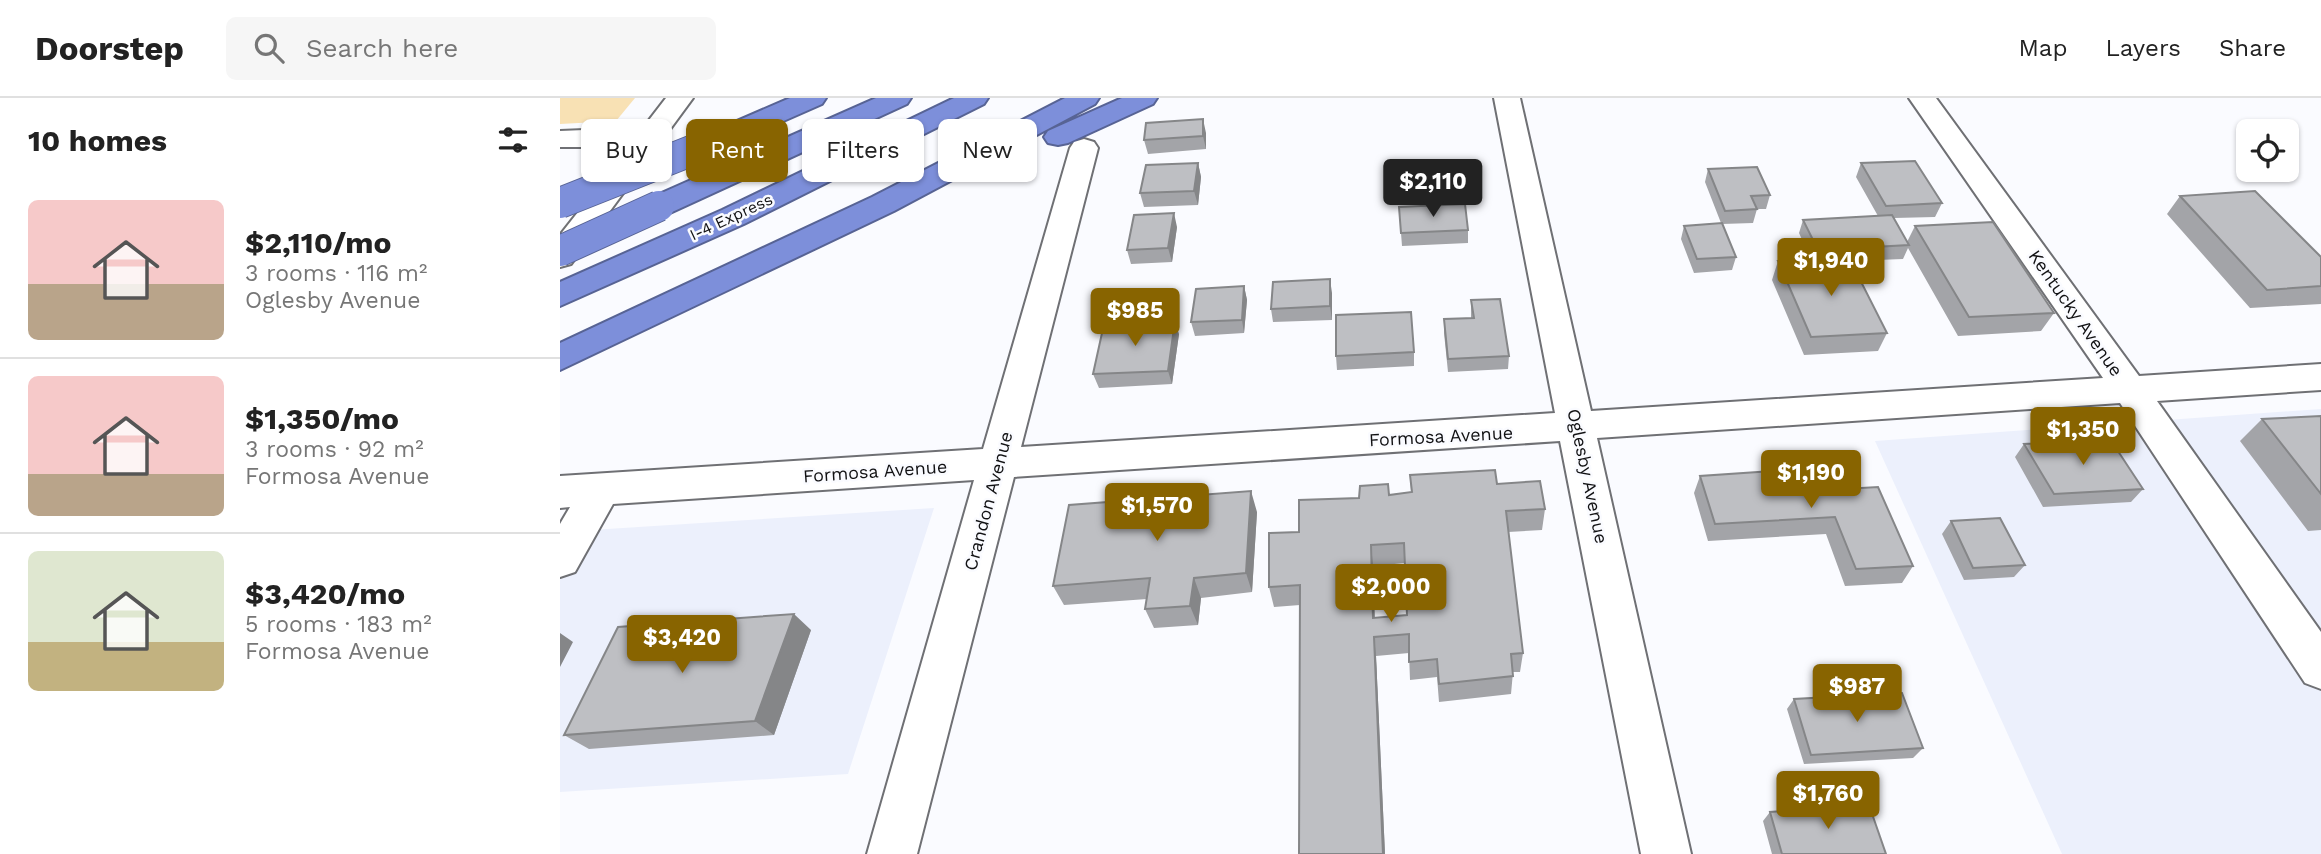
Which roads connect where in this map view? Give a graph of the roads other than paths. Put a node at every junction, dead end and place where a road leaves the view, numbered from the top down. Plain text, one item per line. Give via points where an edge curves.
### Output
1 (680, 98) edge
2 (813, 98) edge
3 (898, 98) edge
4 (975, 98) edge
5 (1086, 98) edge
6 (1144, 98) edge
7 (1507, 98) edge
8 (1922, 98) edge
9 (664, 119) edge
10 (560, 139) edge
11 (581, 140) edge
12 (1084, 148) dead end
13 (616, 182) edge
14 (560, 203) edge
15 (883, 204) junction
16 (560, 251) edge
17 (560, 257) edge
18 (560, 295) edge
19 (560, 358) edge
20 (2321, 377) edge
21 (2131, 391) junction
22 (1578, 428) junction
23 (998, 463) junction
24 (601, 489) junction
25 (560, 492) edge
26 (560, 560) edge
27 (2321, 669) edge
28 (892, 854) edge
29 (1666, 854) edge

1 - 9 street
2 - 14 highway, bridge
3 - 16 highway, bridge
4 - 18 highway, I-4 Express via 733,217
5 - 15 highway
6 - 15 highway via 999,163
7 - 22 street, Oglesby Avenue
8 - 21 street, Kentucky Avenue
10 - 11 street
12 - 23 street, Crandon Avenue
13 - 17 street
15 - 19 highway
20 - 21 street, Formosa Avenue
21 - 22 street, Formosa Avenue
21 - 27 street, Kentucky Avenue
22 - 23 street, Formosa Avenue
22 - 29 street, Oglesby Avenue
23 - 24 street, Formosa Avenue
23 - 28 street, Crandon Avenue
24 - 25 street, Formosa Avenue
24 - 26 street

